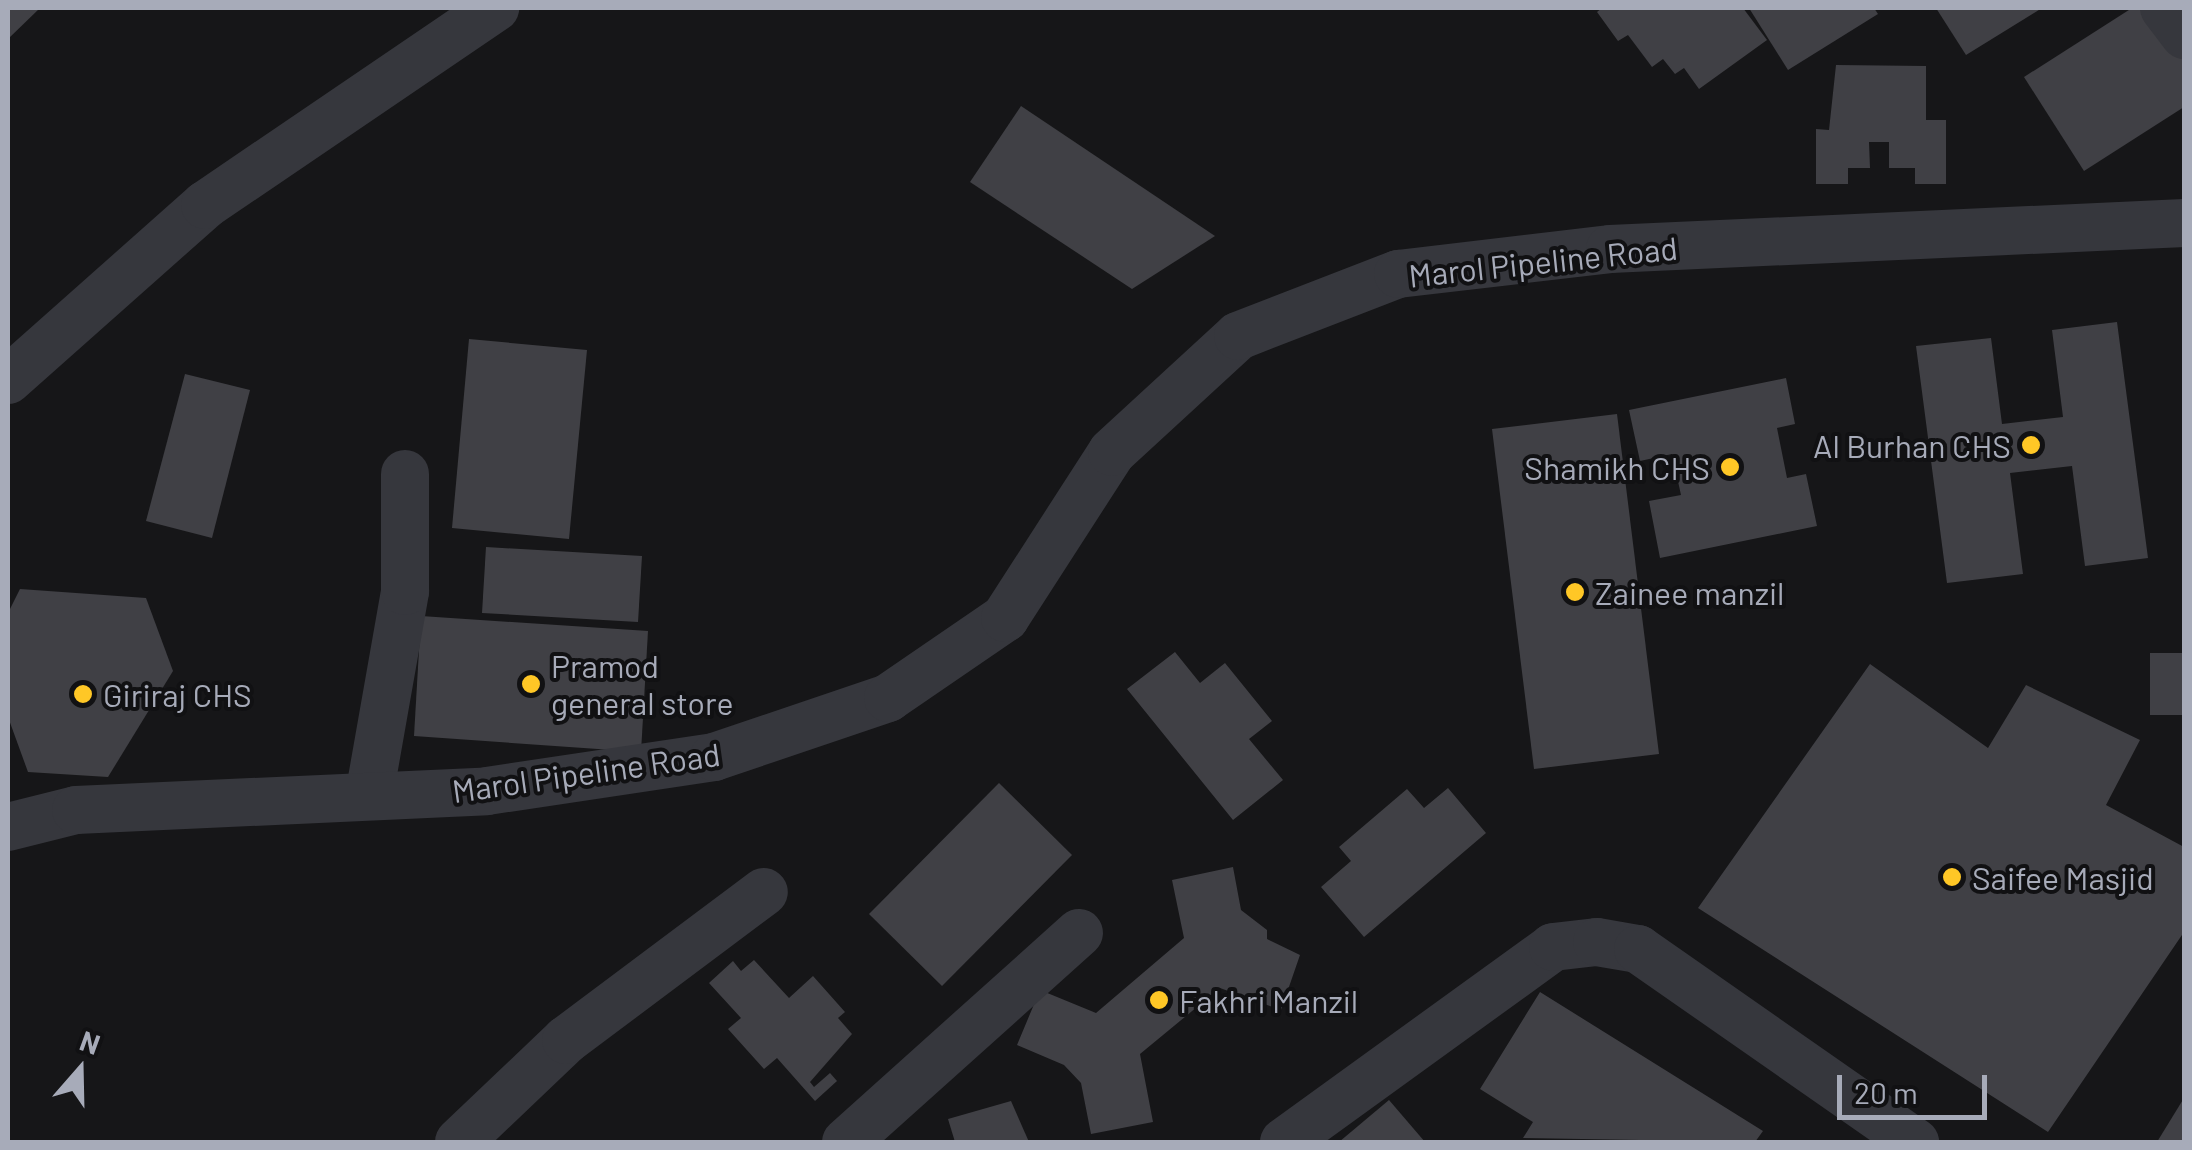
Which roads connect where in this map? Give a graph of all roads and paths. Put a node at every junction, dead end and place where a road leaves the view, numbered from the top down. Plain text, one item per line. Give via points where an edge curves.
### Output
1 (495, 8) edge
2 (2164, 8) edge
3 (2184, 35) edge
4 (2184, 222) edge
5 (8, 380) edge
6 (405, 474) dead end
7 (369, 796) junction
8 (8, 827) edge
9 (764, 892) dead end
10 (1079, 933) dead end
11 (459, 1142) edge
12 (846, 1142) edge
13 (1284, 1142) edge
14 (1914, 1142) edge

1 - 5 street via 205,205
2 - 3 street
4 - 7 street, Marol Pipeline Road via 1610,249 1398,274 1238,336 1112,452 1006,618 888,698 714,757 487,791
6 - 7 street via 404,591
7 - 8 street, Marol Pipeline Road via 76,810
9 - 11 street via 566,1040
10 - 12 street
13 - 14 street via 1553,948 1598,942 1638,949

